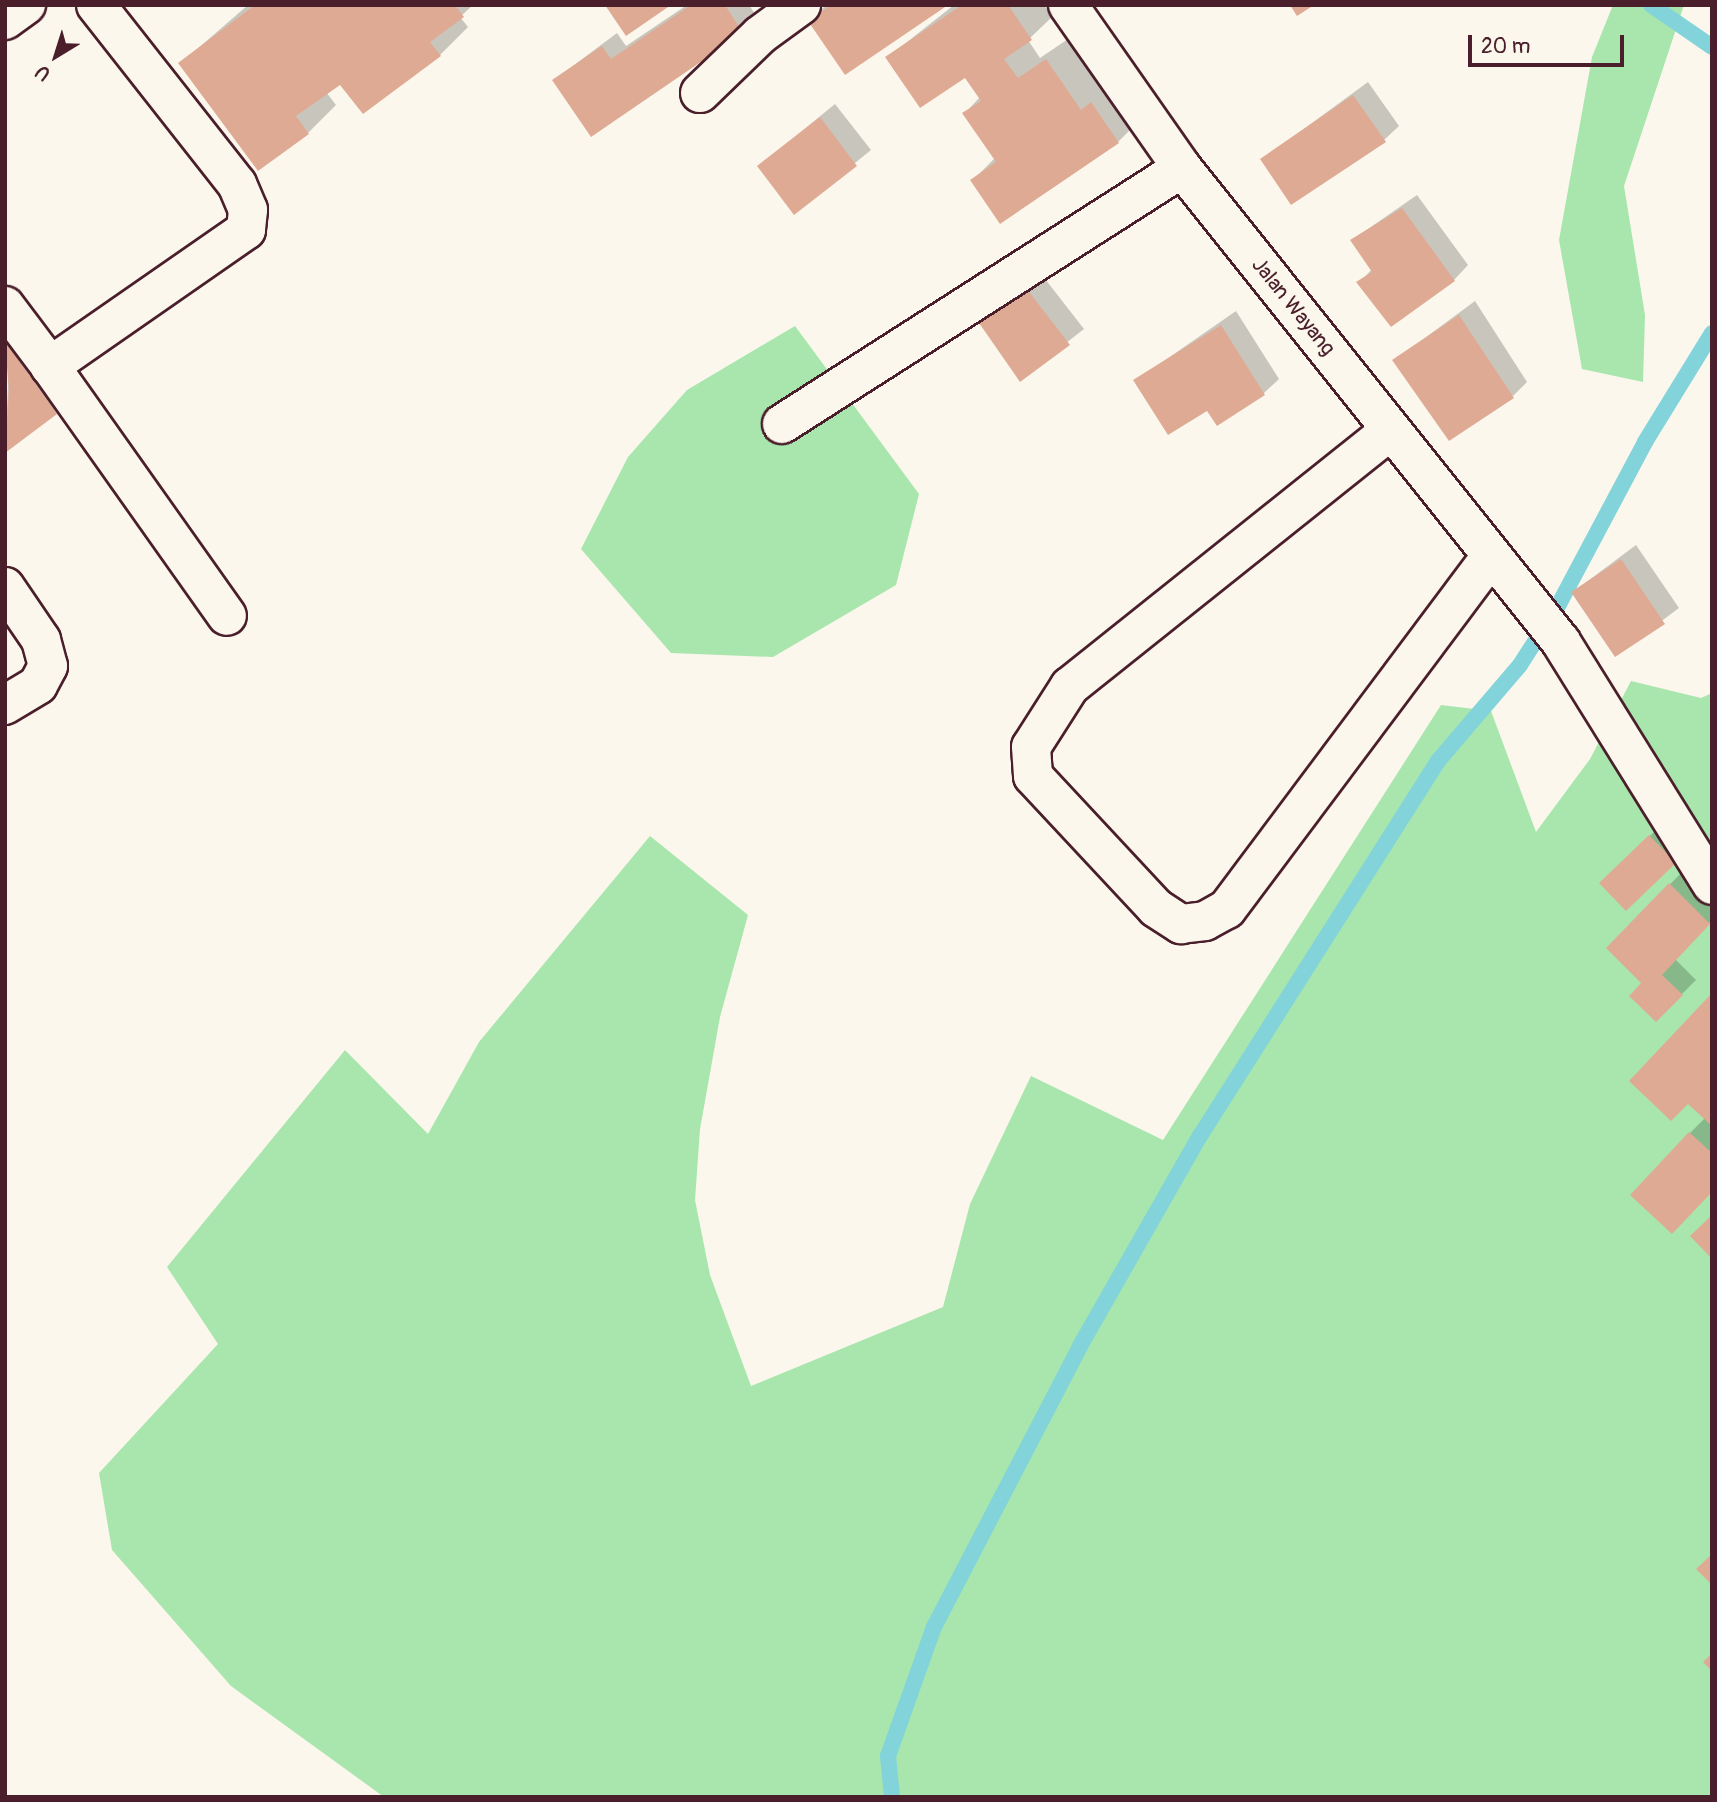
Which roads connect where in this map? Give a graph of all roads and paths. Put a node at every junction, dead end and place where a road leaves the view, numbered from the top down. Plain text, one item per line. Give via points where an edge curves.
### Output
1 (26, 5) edge
2 (96, 5) edge
3 (801, 5) edge
4 (1068, 5) edge
5 (5, 20) edge
6 (700, 93) dead end
7 (1182, 168) junction
8 (5, 306) edge
9 (50, 366) junction
10 (782, 424) dead end
11 (1391, 430) junction
12 (1490, 557) junction
13 (5, 587) edge
14 (227, 616) dead end
15 (5, 705) edge
16 (1712, 885) edge

1 - 5 street
2 - 9 street via 237,184 248,211 246,230
3 - 6 street via 760,35
4 - 7 street, Jalan Wayang
7 - 10 street
7 - 11 street, Jalan Wayang
8 - 9 street
9 - 14 street
11 - 12 street, Jalan Wayang
11 - 12 street via 1070,686 1031,747 1033,776 1156,908 1181,924 1205,921 1227,909
12 - 16 street, Jalan Wayang via 1561,642
13 - 15 street via 41,639 48,666 38,685

